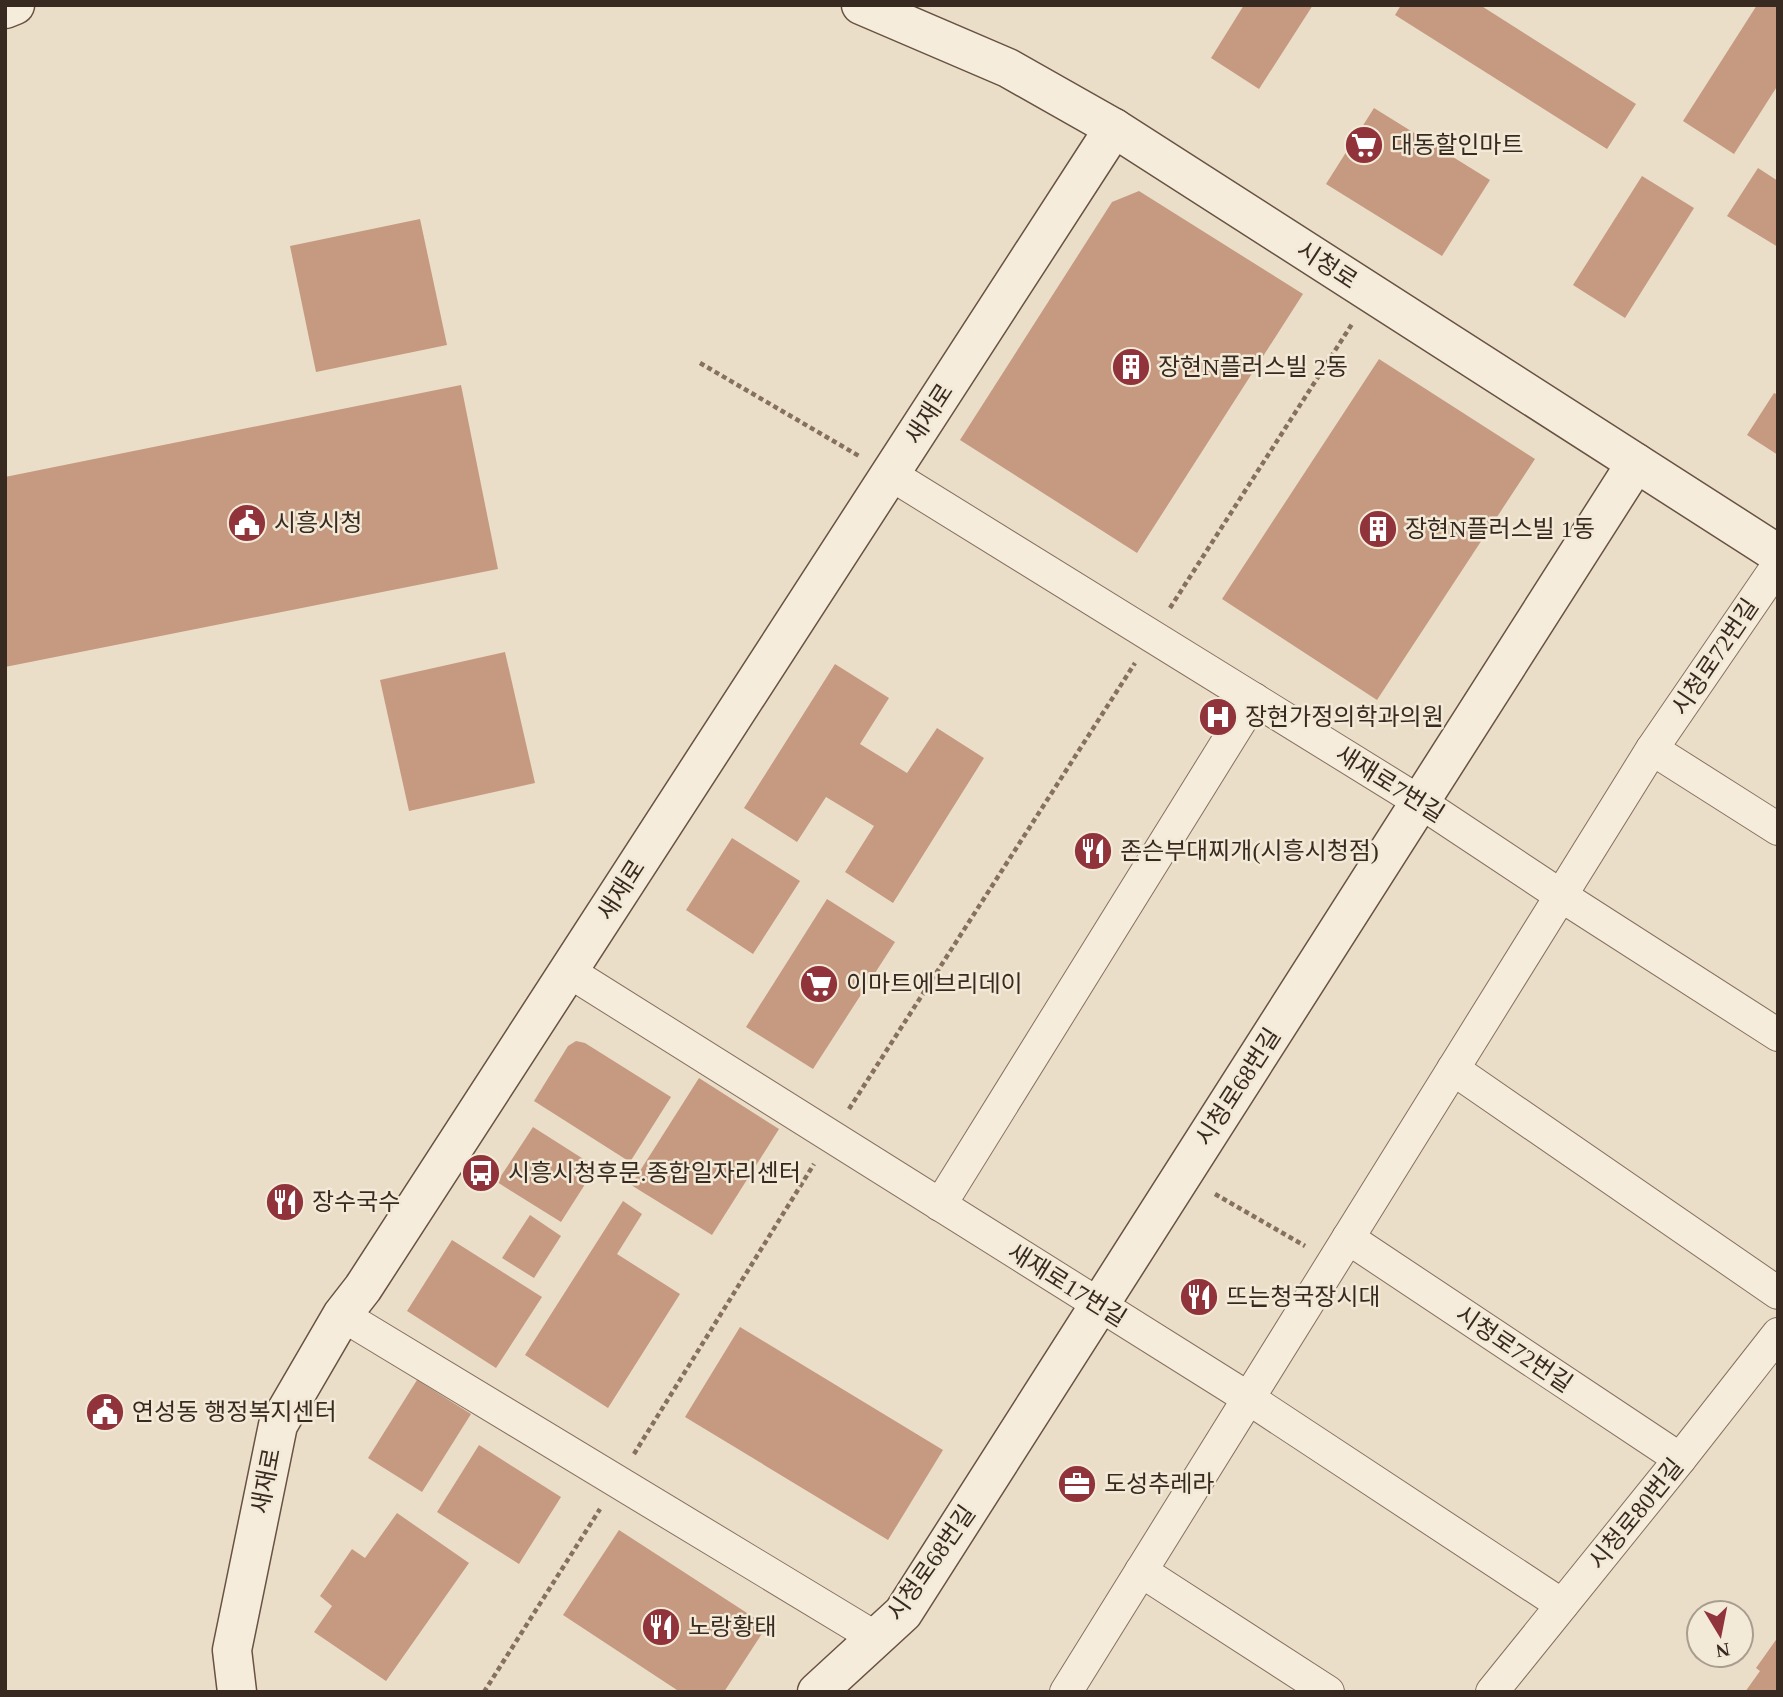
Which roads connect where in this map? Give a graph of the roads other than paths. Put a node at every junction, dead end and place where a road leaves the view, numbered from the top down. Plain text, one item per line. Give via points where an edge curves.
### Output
1 (15, 5) edge
2 (861, 5) edge
3 (5, 9) edge
4 (1114, 128) junction
5 (1636, 463) junction
6 (890, 474) junction
7 (1778, 554) edge
8 (1778, 565) edge
9 (1254, 699) junction
10 (1652, 748) junction
11 (1420, 802) junction
12 (1778, 829) edge
13 (1560, 895) junction
14 (568, 971) junction
15 (1778, 1035) edge
16 (1453, 1069) junction
17 (940, 1205) junction
18 (1340, 1251) junction
19 (1778, 1293) edge
20 (1099, 1305) junction
21 (342, 1315) junction
22 (1778, 1334) edge
23 (1248, 1398) junction
24 (1680, 1459) junction
25 (1141, 1571) junction
26 (1562, 1605) junction
27 (876, 1638) junction
28 (237, 1692) edge
29 (817, 1692) edge
30 (1066, 1692) edge
31 (1328, 1692) edge
32 (1492, 1692) edge

1 - 3 street
2 - 4 street, 시청로 via 1008,68
4 - 5 street, 시청로
4 - 6 street, 새재로
5 - 7 street, 시청로
5 - 11 street, 시청로68번길
6 - 9 street, 새재로7번길
6 - 14 street, 새재로
8 - 10 street, 시청로72번길
9 - 11 street, 새재로7번길
9 - 17 street
10 - 12 street
10 - 13 street, 시청로72번길
11 - 13 street, 새재로7번길
11 - 20 street, 시청로68번길
13 - 15 street, 새재로7번길
13 - 16 street, 시청로72번길
14 - 17 street, 새재로17번길
14 - 21 street, 새재로
16 - 18 street, 시청로72번길
16 - 19 street
17 - 20 street, 새재로17번길
18 - 23 street, 시청로72번길
18 - 24 street, 시청로72번길
20 - 23 street, 새재로17번길
20 - 27 street, 시청로68번길 via 903,1613
21 - 27 street
21 - 28 street, 새재로 via 278,1425 232,1650
22 - 24 street, 시청로80번길
23 - 25 street, 시청로72번길
23 - 26 street, 새재로17번길
24 - 26 street, 시청로80번길
25 - 30 street, 시청로72번길
25 - 31 street
26 - 32 street, 시청로80번길
27 - 29 street, 시청로68번길

